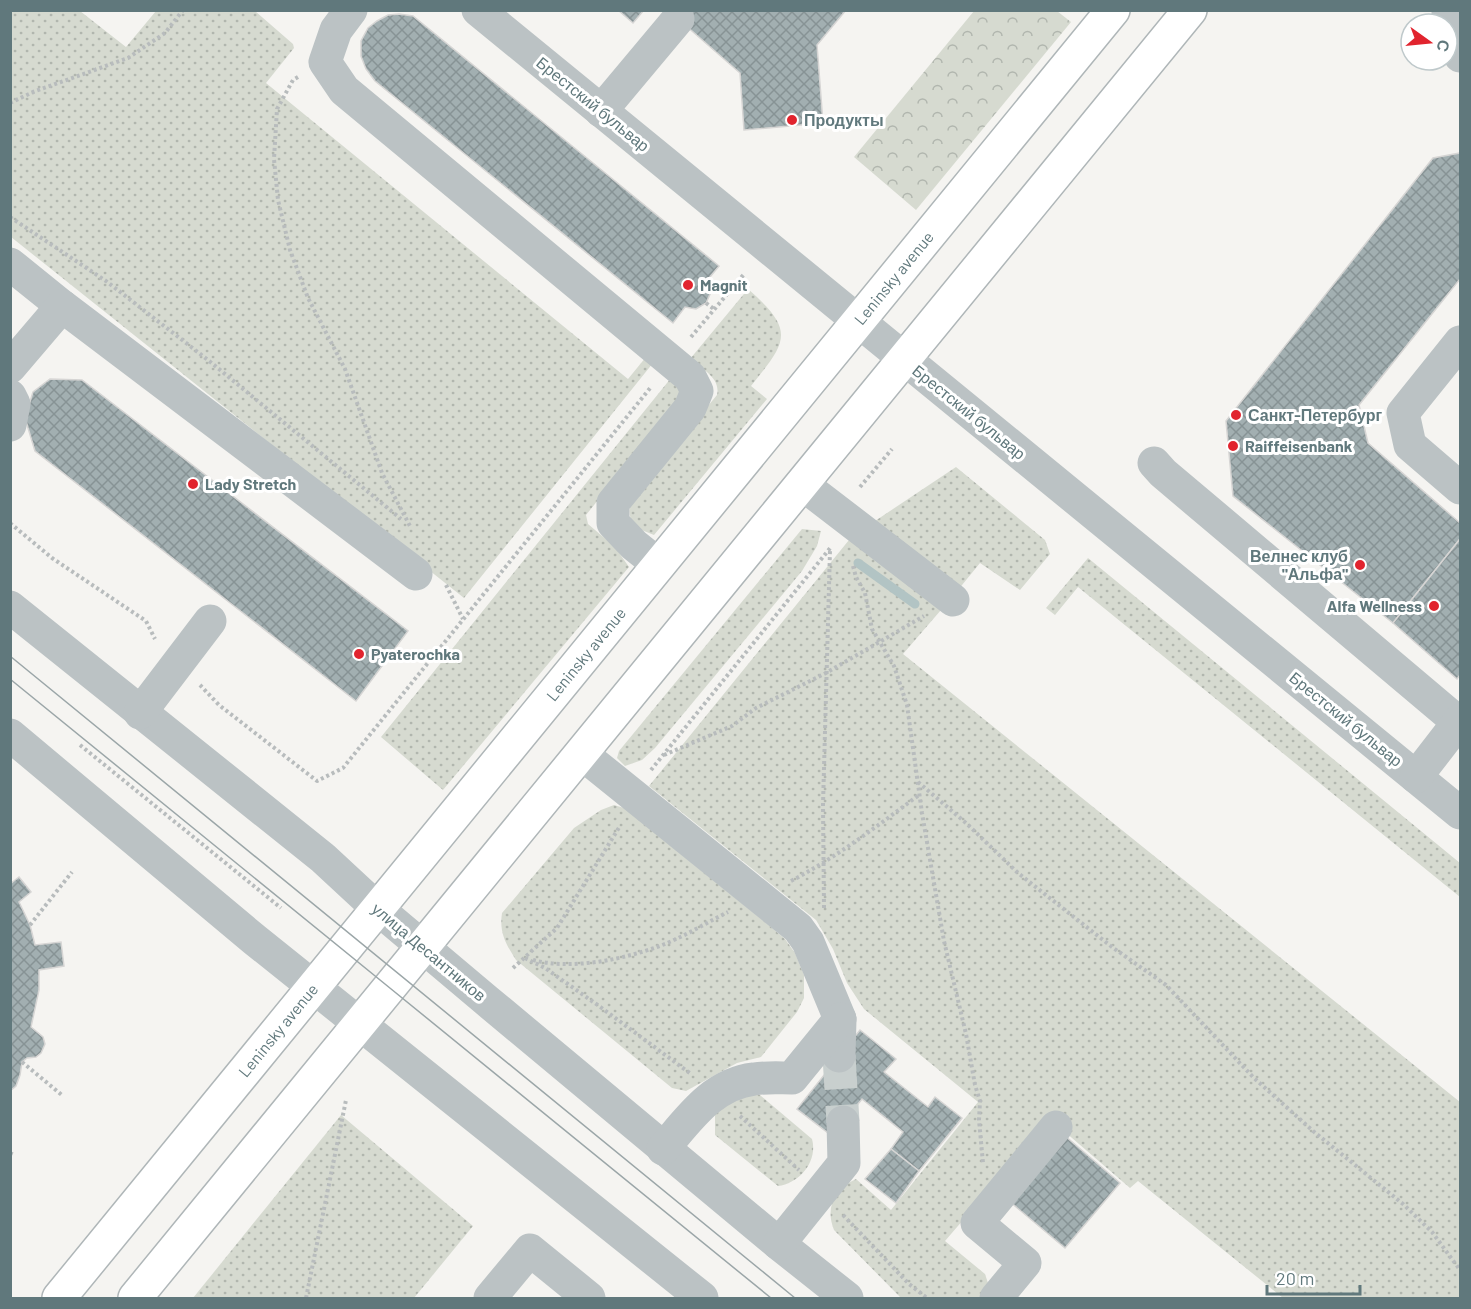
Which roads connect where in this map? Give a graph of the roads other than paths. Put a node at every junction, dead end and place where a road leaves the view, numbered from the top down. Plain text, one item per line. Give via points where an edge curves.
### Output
1 (351, 10) edge
2 (478, 10) edge
3 (1113, 10) edge
4 (1190, 10) edge
5 (1448, 10) edge
6 (678, 19) dead end
7 (1461, 56) edge
8 (601, 111) junction
9 (10, 264) edge
10 (62, 306) junction
11 (859, 321) junction
12 (1461, 342) edge
13 (904, 359) junction
14 (10, 367) edge
15 (10, 396) edge
16 (10, 425) edge
17 (1154, 463) dead end
18 (802, 484) junction
19 (1461, 488) edge
20 (659, 565) junction
21 (428, 575) road end
22 (952, 600) road end
23 (10, 607) edge
24 (210, 621) dead end
25 (140, 713) junction
26 (1459, 721) edge
27 (10, 735) edge
28 (582, 754) junction
29 (1416, 777) junction
30 (1461, 813) edge
31 (378, 909) junction
32 (423, 947) junction
33 (313, 987) junction
34 (840, 1019) junction
35 (359, 1025) junction
36 (839, 1056) tunnel mouth
37 (843, 1122) tunnel mouth
38 (1056, 1128) dead end
39 (663, 1149) junction
40 (779, 1244) junction
41 (59, 1299) edge
42 (135, 1299) edge
43 (490, 1299) edge
44 (589, 1299) edge
45 (702, 1299) edge
46 (847, 1299) edge
47 (996, 1299) edge

1 - 20 street via 336,30 327,54 344,90 690,376 697,391 690,408 613,503 613,523
2 - 8 street, Брестский бульвар
3 - 11 main road, Leninsky avenue
4 - 13 main road
5 - 7 street via 1448,22
6 - 8 street
8 - 11 street, Брестский бульвар
9 - 10 street
10 - 14 street
10 - 21 street
11 - 13 street, Брестский бульвар
11 - 20 main road, Leninsky avenue
12 - 19 street via 1403,413 1410,445
13 - 18 main road
13 - 29 street, Брестский бульвар
15 - 16 street via 14,404
17 - 26 street
18 - 22 street via 843,526
18 - 28 main road
20 - 31 main road, Leninsky avenue
23 - 25 street, улица Десантников
24 - 25 street
25 - 31 street, улица Десантников via 323,858
26 - 29 street
27 - 33 street
28 - 32 main road
28 - 34 street via 798,928 808,942
29 - 30 street, Брестский бульвар
31 - 32 street, улица Десантников
31 - 33 main road, Leninsky avenue
32 - 35 main road
32 - 39 street, улица Десантников
33 - 35 street
33 - 41 main road, Leninsky avenue
34 - 36 street
34 - 39 street via 792,1078 754,1079 715,1093
35 - 42 main road
35 - 45 street
37 - 40 street via 844,1162
38 - 47 street via 977,1223 1025,1263
39 - 40 street, улица Десантников
40 - 46 street, улица Десантников
43 - 44 street via 530,1250

